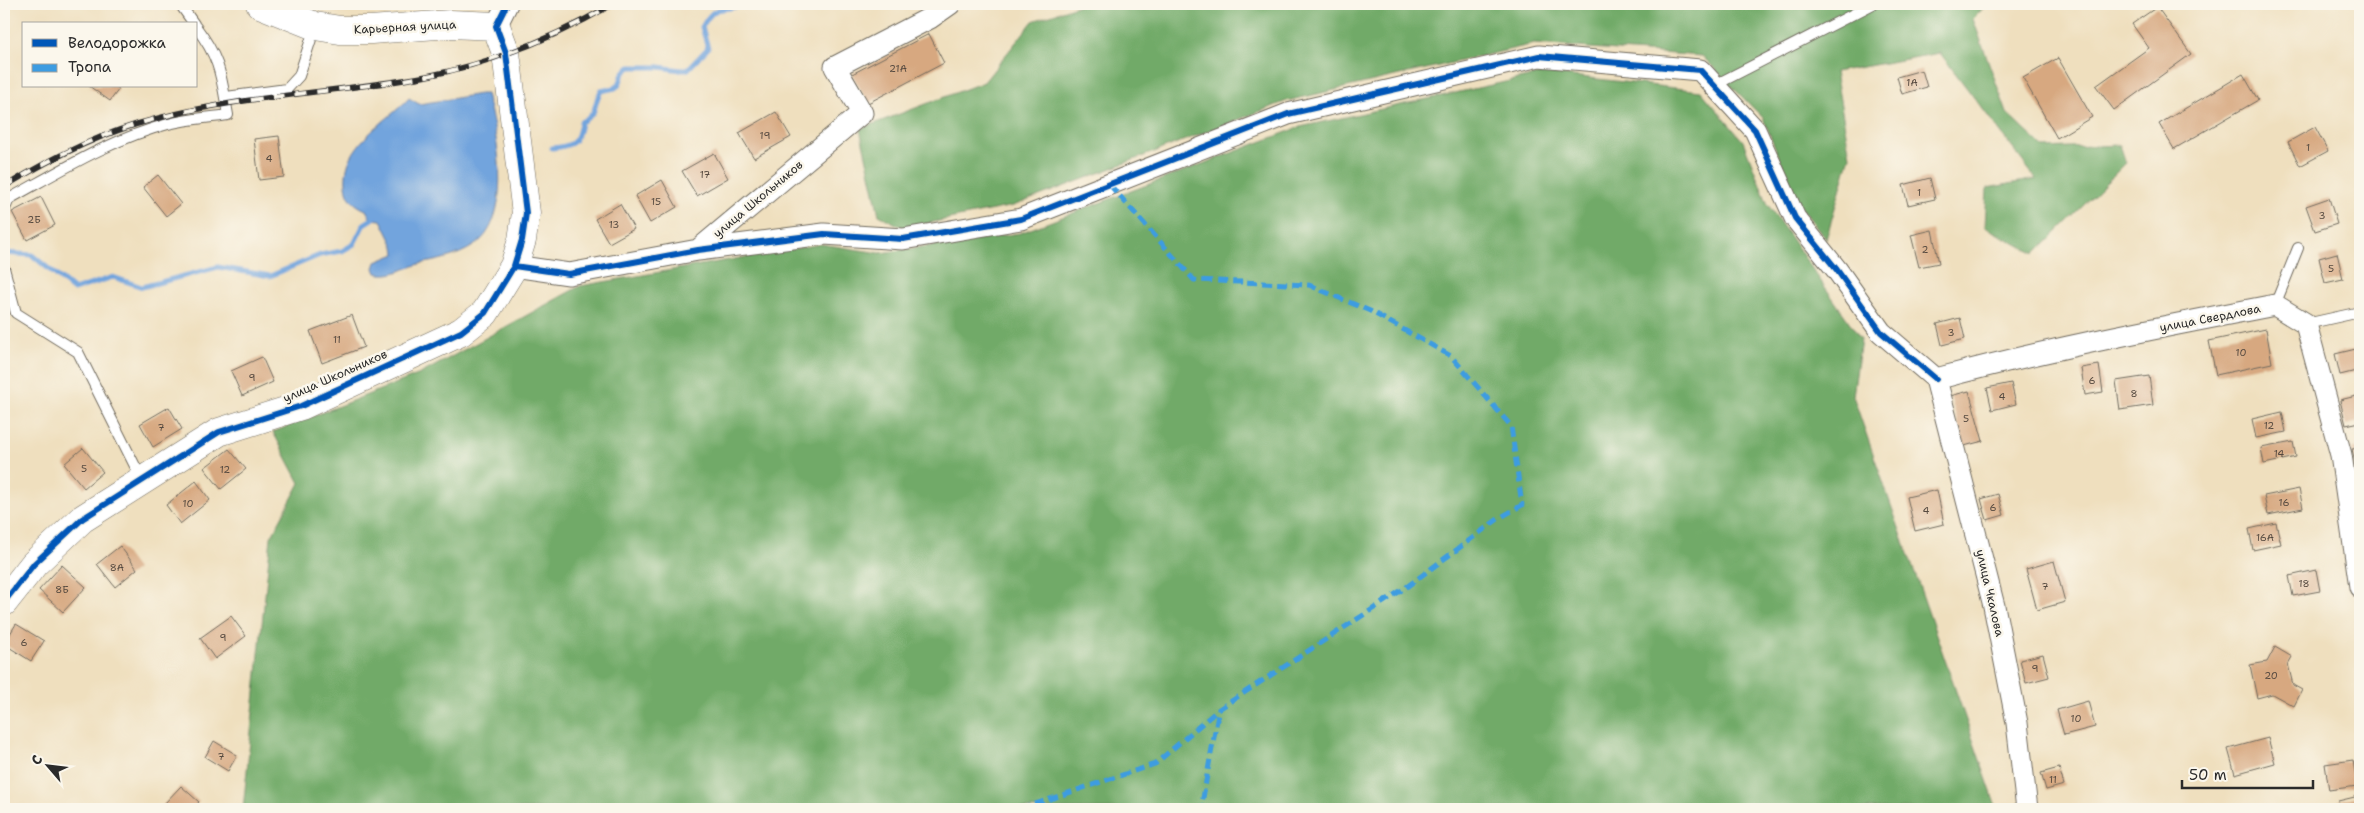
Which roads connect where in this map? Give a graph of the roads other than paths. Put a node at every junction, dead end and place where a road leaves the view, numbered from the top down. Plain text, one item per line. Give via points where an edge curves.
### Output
1 (180, 4) edge
2 (260, 4) edge
3 (950, 4) edge
4 (1873, 4) edge
5 (502, 15) edge
6 (193, 22) edge
7 (316, 26) junction
8 (198, 29) edge
9 (1715, 85) junction
10 (226, 97) junction
11 (4, 211) edge
12 (2298, 248) dead end
13 (698, 250) junction
14 (514, 266) junction
15 (4, 268) edge
16 (2275, 306) junction
17 (2360, 312) edge
18 (2306, 324) junction
19 (1936, 379) junction
20 (142, 480) junction
21 (2360, 587) edge
22 (4, 602) edge
23 (2027, 809) edge

1 - 6 lane
2 - 7 street, Карьерная улица
3 - 13 street, улица Школьников via 930,18 835,67 862,113
4 - 9 lane
5 - 7 street, Карьерная улица via 450,24 371,30
5 - 14 street via 526,213
7 - 10 lane via 298,76 287,89
8 - 10 lane via 216,58
9 - 13 street via 1700,70 1539,56 1288,114 1022,219 903,239 824,234
9 - 19 street via 1755,130 1795,218 1881,332
10 - 11 lane via 228,115 169,124 114,144 84,157 9,200
12 - 16 lane
13 - 14 street, улица Школьников via 569,274
14 - 20 street, улица Школьников via 485,313 461,332 300,406 219,432
15 - 20 lane via 16,313 78,352
16 - 18 street, улица Свердлова
16 - 19 street, улица Свердлова via 2136,331
17 - 18 lane
18 - 21 street via 2341,455
19 - 23 street, улица Чкалова via 1994,606 2017,723
20 - 22 street, улица Школьников via 82,519 34,564

